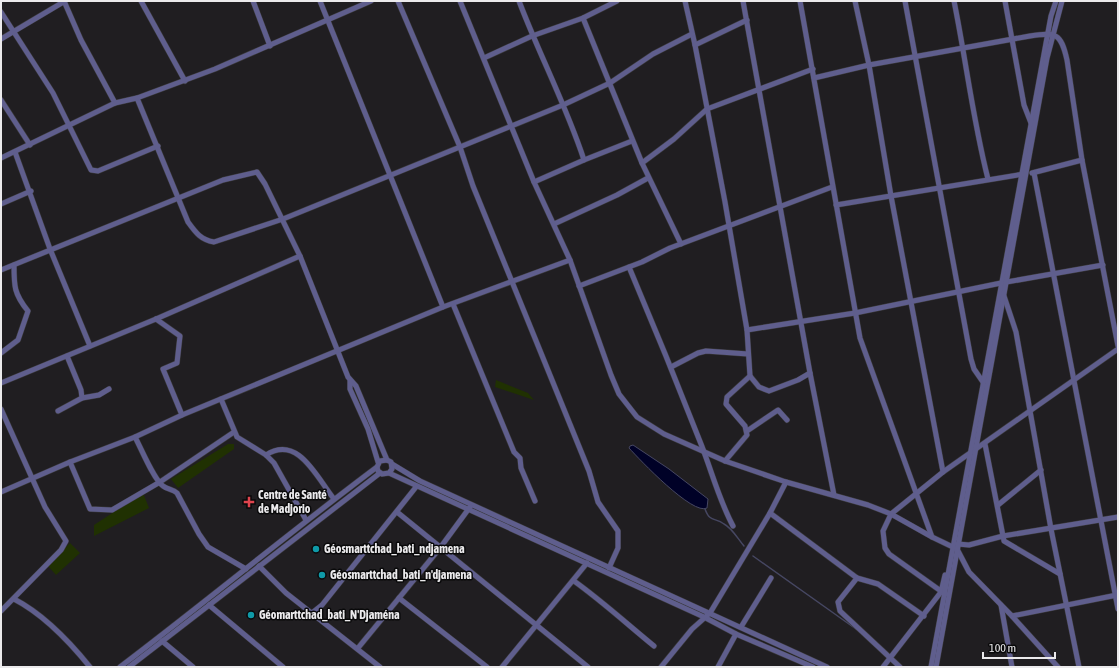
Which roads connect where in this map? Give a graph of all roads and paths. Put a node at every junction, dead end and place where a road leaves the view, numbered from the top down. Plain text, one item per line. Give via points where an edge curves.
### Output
1 (64, 1) edge
2 (141, 1) edge
3 (253, 1) edge
4 (320, 1) edge
5 (371, 1) edge
6 (398, 1) edge
7 (460, 1) edge
8 (519, 1) edge
9 (685, 1) edge
10 (743, 1) edge
11 (800, 1) edge
12 (855, 1) edge
13 (905, 1) edge
14 (954, 1) edge
15 (1004, 1) edge
16 (1055, 1) edge
17 (1062, 1) edge
18 (614, 2) edge
19 (1, 12) edge
20 (583, 18) junction
21 (328, 20) junction
22 (747, 20) junction
23 (14, 31) junction
24 (1050, 33) junction
25 (692, 34) junction
26 (532, 36) junction
27 (1, 38) edge
28 (1011, 40) junction
29 (695, 45) junction
30 (270, 46) junction
31 (964, 49) junction
32 (484, 58) junction
33 (916, 58) junction
34 (869, 65) junction
35 (812, 68) junction
36 (814, 78) junction
37 (185, 81) junction
38 (610, 83) junction
39 (758, 88) junction
40 (137, 98) junction
41 (1, 100) edge
42 (115, 103) junction
43 (562, 106) junction
44 (707, 109) junction
45 (1031, 123) junction
46 (70, 125) junction
47 (512, 126) junction
48 (632, 141) junction
49 (30, 145) junction
50 (158, 146) junction
51 (460, 147) junction
52 (15, 152) junction
53 (1, 158) edge
54 (584, 160) junction
55 (1082, 160) junction
56 (642, 163) junction
57 (1034, 173) junction
58 (1024, 174) junction
59 (391, 176) junction
60 (648, 178) junction
61 (988, 179) junction
62 (534, 182) junction
63 (832, 187) junction
64 (939, 190) junction
65 (31, 191) junction
66 (891, 196) junction
67 (177, 198) junction
68 (1, 204) edge
69 (836, 205) junction
70 (779, 207) junction
71 (283, 219) junction
72 (554, 224) junction
73 (728, 226) junction
74 (681, 244) junction
75 (50, 249) junction
76 (300, 256) junction
77 (570, 260) junction
78 (14, 265) junction
79 (1103, 265) junction
80 (629, 267) junction
81 (1, 270) edge
82 (1053, 275) junction
83 (512, 282) junction
84 (1004, 283) junction
85 (579, 286) junction
86 (959, 292) junction
87 (1004, 295) junction
88 (911, 301) junction
89 (453, 304) junction
90 (443, 307) junction
91 (855, 313) junction
92 (156, 319) junction
93 (800, 321) junction
94 (747, 330) junction
95 (90, 346) junction
96 (1118, 346) edge
97 (1118, 349) edge
98 (338, 352) junction
99 (1, 354) edge
100 (748, 354) junction
101 (67, 356) junction
102 (671, 367) junction
103 (810, 373) junction
104 (750, 376) junction
105 (350, 381) junction
106 (1074, 381) junction
107 (983, 382) junction
108 (1, 383) edge
109 (109, 389) dead end
110 (82, 398) junction
111 (221, 399) junction
112 (1, 409) edge
113 (58, 411) dead end
114 (1030, 412) junction
115 (182, 415) junction
116 (787, 420) dead end
117 (747, 431) junction
118 (234, 432) junction
119 (135, 437) junction
120 (985, 444) junction
121 (975, 450) junction
122 (705, 453) junction
123 (970, 454) junction
124 (266, 455) junction
125 (387, 460) junction
126 (725, 461) junction
127 (70, 462) junction
128 (392, 464) junction
129 (378, 465) junction
130 (1041, 470) junction
131 (944, 472) junction
132 (380, 473) junction
133 (389, 473) junction
134 (32, 478) junction
135 (160, 482) junction
136 (786, 482) junction
137 (416, 487) junction
138 (1, 492) edge
139 (916, 494) junction
140 (834, 495) junction
141 (334, 499) junction
142 (534, 501) dead end
143 (998, 505) junction
144 (470, 507) junction
145 (398, 512) junction
146 (770, 513) junction
147 (891, 514) junction
148 (1118, 517) edge
149 (306, 520) junction
150 (1101, 520) junction
151 (732, 526) dead end
152 (1051, 529) junction
153 (1002, 536) junction
154 (932, 537) junction
155 (955, 547) junction
156 (440, 548) junction
157 (587, 563) junction
158 (259, 566) junction
159 (609, 568) junction
160 (246, 569) junction
161 (1060, 574) junction
162 (771, 578) dead end
163 (857, 578) junction
164 (574, 581) junction
165 (943, 593) junction
166 (1117, 595) edge
167 (399, 598) junction
168 (14, 599) junction
169 (209, 605) junction
170 (1001, 605) junction
171 (1066, 607) junction
172 (1118, 609) edge
173 (1, 611) edge
174 (312, 613) junction
175 (710, 613) junction
176 (924, 616) junction
177 (1012, 616) junction
178 (704, 617) junction
179 (536, 624) junction
180 (741, 627) junction
181 (736, 634) junction
182 (162, 641) junction
183 (654, 646) dead end
184 (358, 648) junction
185 (890, 657) junction
186 (581, 661) junction
187 (90, 667) edge
188 (120, 667) edge
189 (129, 667) edge
190 (193, 667) edge
191 (283, 667) edge
192 (380, 667) edge
193 (486, 667) edge
194 (502, 667) edge
195 (576, 667) edge
196 (588, 667) edge
197 (661, 667) edge
198 (718, 667) edge
199 (811, 667) edge
200 (827, 667) edge
201 (883, 667) edge
202 (900, 667) edge
203 (931, 667) edge
204 (936, 667) edge
205 (1012, 667) edge
206 (1058, 667) edge
207 (1079, 667) edge

1 - 23 street
1 - 42 street
2 - 37 street
3 - 30 street
4 - 21 street
5 - 21 street
6 - 51 street
7 - 32 street
8 - 26 street
9 - 25 street
10 - 22 street
11 - 35 street
12 - 34 street
13 - 33 street
14 - 31 street
15 - 28 street
16 - 24 street
17 - 24 street
18 - 20 street
19 - 23 street
20 - 26 street
20 - 38 street
21 - 30 street
21 - 59 street
22 - 29 street
22 - 39 street
23 - 27 street
23 - 46 street
24 - 28 street
24 - 45 street
24 - 55 street via 1058,36 1064,45
24 - 58 street
25 - 29 street
25 - 38 street via 653,54
26 - 32 street
26 - 43 street
28 - 31 street
28 - 45 street via 1024,104
29 - 44 street
30 - 37 street
31 - 33 street
31 - 61 street via 973,114
32 - 47 street
33 - 34 street
33 - 64 street
34 - 36 street
34 - 66 street
35 - 36 street
35 - 39 street
36 - 63 street
37 - 40 street
38 - 43 street
38 - 48 street
39 - 44 street
39 - 70 street
40 - 42 street
40 - 50 street
41 - 49 street
42 - 46 street
43 - 47 street
43 - 54 street via 573,127
44 - 56 street
44 - 73 street
45 - 58 street
46 - 49 street
46 - 50 street via 89,167 94,171
47 - 51 street
47 - 62 street
48 - 54 street
48 - 56 street
49 - 52 street
50 - 67 street
51 - 59 street
51 - 83 street
52 - 53 street
52 - 65 street
54 - 62 street
55 - 57 street
55 - 79 street
56 - 60 street
57 - 58 street
57 - 82 street
58 - 61 street
58 - 84 street
59 - 71 street
59 - 90 street
60 - 72 street
60 - 74 street
61 - 64 street
62 - 72 street
63 - 69 street
63 - 70 street
64 - 66 street
64 - 86 street
65 - 68 street
65 - 75 street
66 - 69 street
66 - 88 street
67 - 71 street via 198,236 214,242
67 - 71 street via 223,180 257,172
67 - 75 street
69 - 91 street
70 - 73 street
70 - 93 street
71 - 76 street
72 - 77 street
73 - 74 street
73 - 94 street
74 - 80 street
75 - 78 street
75 - 95 street
76 - 92 street
76 - 98 street
77 - 83 street
77 - 85 street
78 - 81 street
78 - 99 street via 14,287 19,300 28,311 18,340
79 - 82 street
79 - 96 street
80 - 85 street
80 - 102 street
82 - 84 street
82 - 106 street
83 - 89 street
83 - 159 street via 589,471 598,502 618,531 618,548
84 - 86 street
84 - 87 street
84 - 107 street
85 - 122 street via 611,375 619,394 629,408 647,425
86 - 88 street
86 - 107 street via 974,370
87 - 114 street via 1016,332
87 - 121 street
88 - 91 street
88 - 131 street
89 - 90 street
89 - 142 street via 514,452 520,458 521,468
90 - 98 street
91 - 93 street
91 - 139 street via 868,362
92 - 95 street
92 - 115 street via 180,336 177,363 163,369
93 - 94 street
93 - 103 street
94 - 100 street
95 - 101 street
97 - 106 street
98 - 105 street
98 - 111 street
100 - 102 street via 706,351
100 - 104 street
101 - 108 street
101 - 110 street
102 - 122 street
103 - 104 street via 769,391 759,387
103 - 140 street
104 - 117 street via 726,400 727,407
105 - 125 street via 356,386
105 - 129 street via 350,389 368,429
106 - 114 street
106 - 150 street
107 - 123 street
109 - 110 street via 99,395
110 - 113 street
111 - 115 street
111 - 118 street
112 - 134 street
114 - 120 street
114 - 130 street
115 - 119 street
116 - 117 street via 778,410
117 - 126 street via 746,438
118 - 124 street via 242,441
118 - 135 street
119 - 127 street
119 - 135 street
120 - 121 street
120 - 143 street
121 - 123 street
121 - 155 street
122 - 126 street
122 - 151 street via 719,497
123 - 131 street
123 - 155 street
124 - 141 street via 273,451 292,450 301,456
124 - 149 street via 274,463
125 - 128 street
125 - 129 street via 382,460
126 - 136 street
127 - 134 street
127 - 135 street via 90,510 112,510
128 - 133 street
128 - 144 street
129 - 132 street
129 - 141 street
130 - 143 street
130 - 152 street
131 - 139 street
132 - 133 street
132 - 158 street
133 - 137 street
134 - 138 street
134 - 168 street via 66,541 61,550
135 - 160 street via 177,493 208,547
136 - 140 street
136 - 146 street
137 - 144 street
137 - 145 street
139 - 147 street
139 - 154 street
140 - 147 street
141 - 149 street
143 - 153 street
144 - 156 street
144 - 157 street
144 - 159 street
145 - 156 street
145 - 174 street via 322,605
146 - 163 street
146 - 175 street
147 - 154 street
147 - 165 street via 883,531 885,548 889,554
148 - 150 street
149 - 160 street
150 - 152 street
150 - 166 street
152 - 153 street
152 - 161 street
153 - 155 street
153 - 161 street via 1006,543
154 - 155 street
155 - 165 street
155 - 170 street via 969,572
155 - 204 street
156 - 167 street
156 - 179 street
157 - 164 street
157 - 178 street
158 - 169 street
158 - 174 street via 286,593
159 - 175 street
160 - 188 street
161 - 171 street
162 - 180 street
163 - 176 street via 878,584
163 - 185 street via 838,602 840,611
164 - 179 street
164 - 183 street via 604,602 615,615
165 - 176 street
165 - 203 street
166 - 171 street
166 - 172 street
167 - 184 street
167 - 193 street
168 - 173 street
168 - 187 street via 31,608 45,620
169 - 182 street
169 - 191 street
170 - 177 street
170 - 205 street
171 - 177 street
171 - 207 street
174 - 184 street
175 - 178 street
175 - 180 street
176 - 185 street
177 - 206 street
178 - 181 street
178 - 197 street
179 - 186 street
179 - 194 street
180 - 200 street
181 - 198 street
181 - 199 street
182 - 189 street
182 - 190 street
184 - 192 street
185 - 201 street
185 - 202 street
186 - 195 street
186 - 196 street

